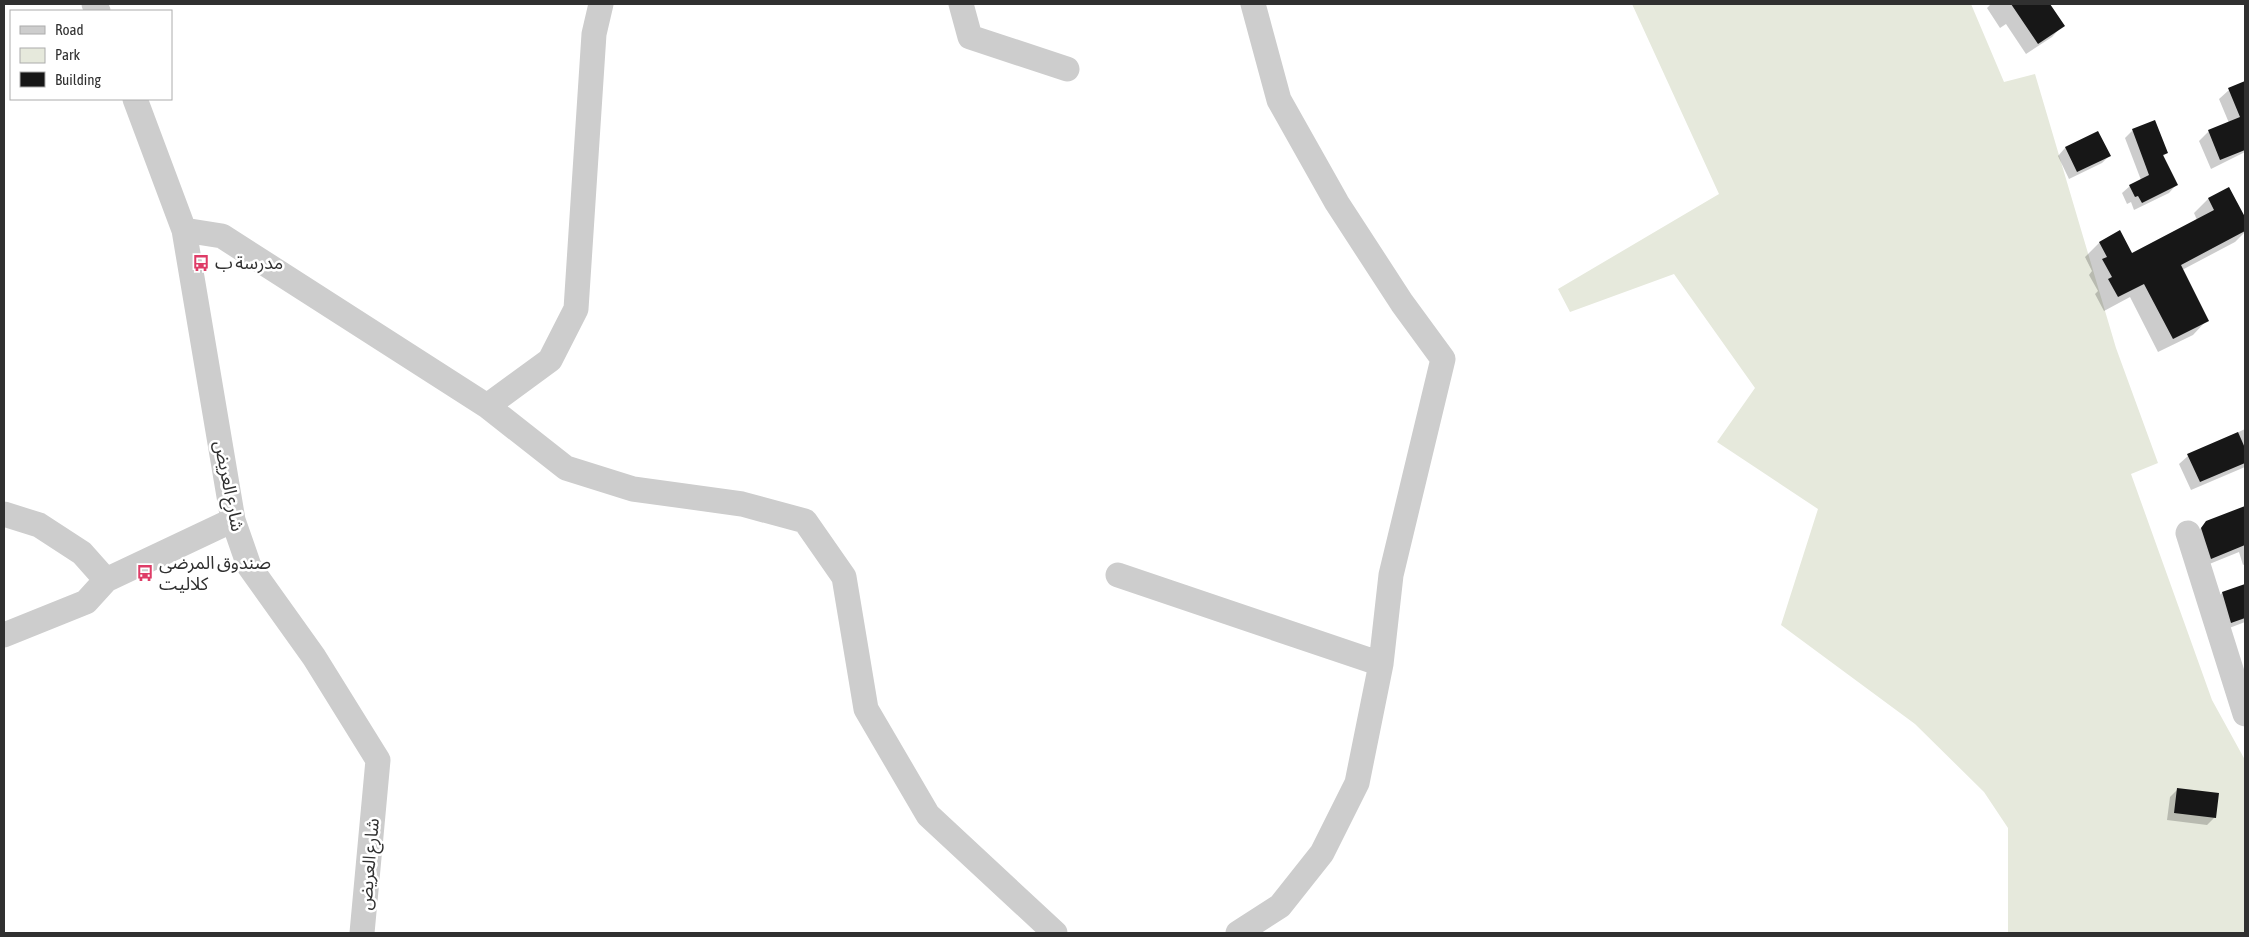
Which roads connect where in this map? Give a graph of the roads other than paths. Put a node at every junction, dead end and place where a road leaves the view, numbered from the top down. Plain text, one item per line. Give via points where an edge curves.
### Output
1 (601, 4) edge
2 (962, 4) edge
3 (1253, 4) edge
4 (1067, 69) dead end
5 (135, 100) edge
6 (184, 230) junction
7 (487, 406) junction
8 (4, 514) edge
9 (233, 520) junction
10 (2188, 533) dead end
11 (1118, 574) dead end
12 (106, 580) junction
13 (4, 635) edge
14 (1381, 664) junction
15 (2245, 714) edge
16 (362, 933) edge
17 (1055, 933) edge
18 (1238, 933) edge

1 - 7 street via 594,34 576,308 550,360
2 - 4 street via 970,37
3 - 14 street via 1279,100 1337,203 1443,359 1391,575
5 - 6 street, شارع العريض
6 - 7 street via 222,236
6 - 9 street, شارع العريض
7 - 17 street via 566,468 633,489 742,504 805,521 844,577 866,709 928,815
8 - 12 street via 39,525 75,548
9 - 12 street
9 - 16 street, شارع العريض via 249,566 314,657 378,760
10 - 15 street
11 - 14 street
12 - 13 street via 86,602
14 - 18 street via 1357,783 1322,853 1280,906

